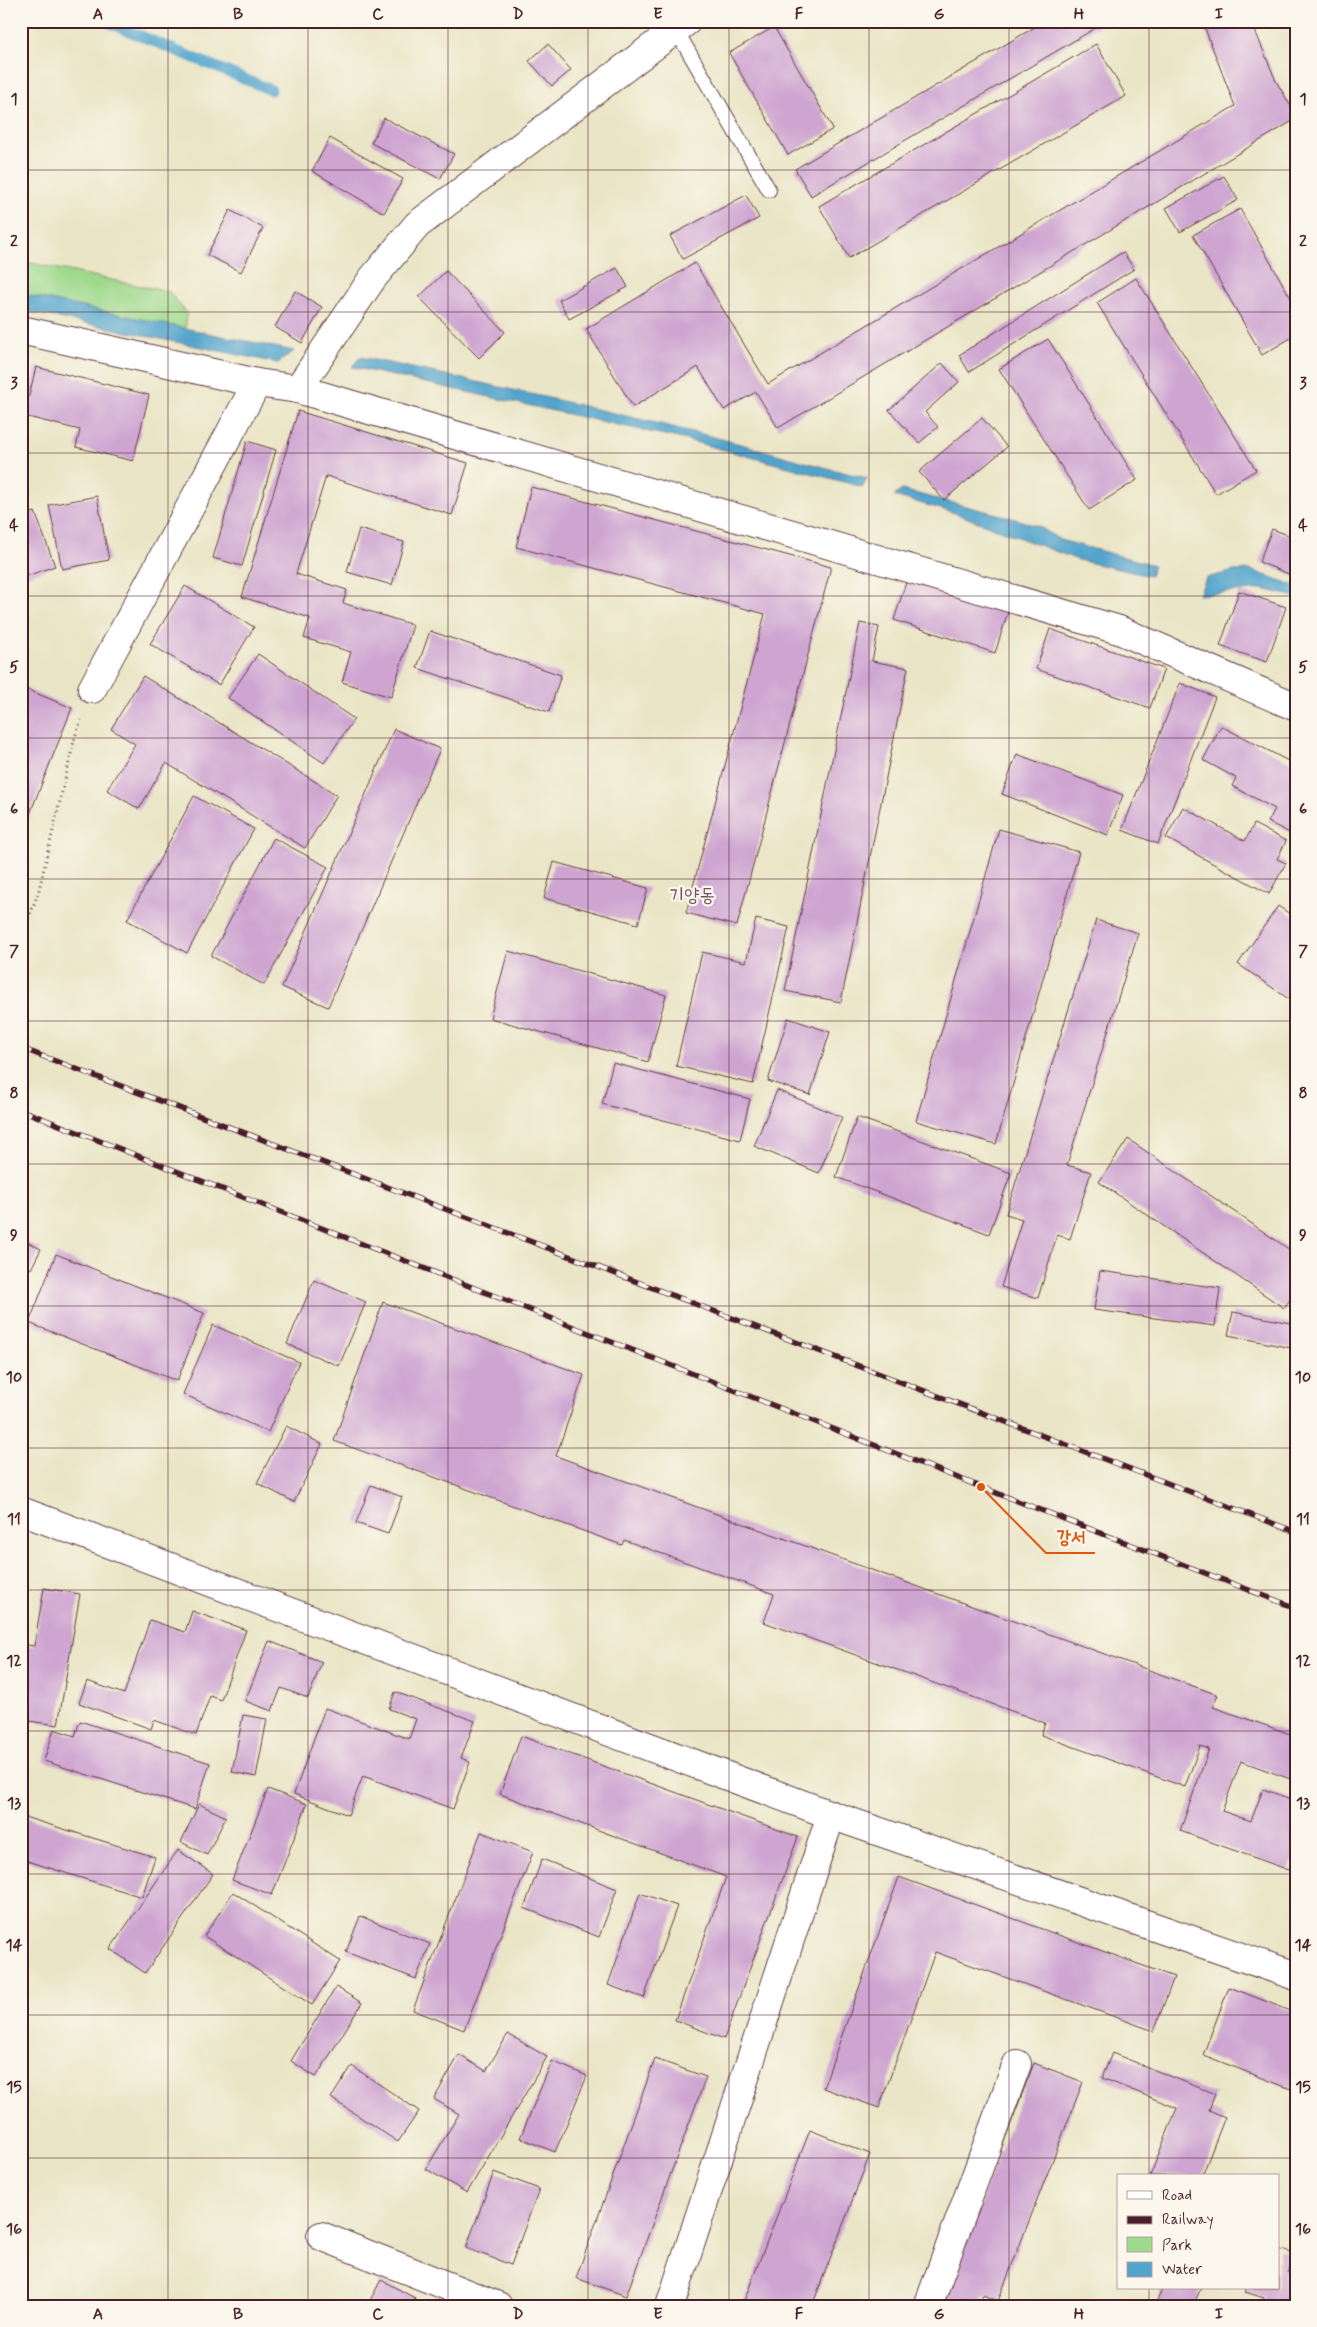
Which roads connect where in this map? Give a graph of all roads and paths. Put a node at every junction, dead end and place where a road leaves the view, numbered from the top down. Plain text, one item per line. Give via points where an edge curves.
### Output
1 (682, 25) edge
2 (769, 190) dead end
3 (21, 330) edge
4 (256, 383) junction
5 (298, 388) junction
6 (92, 689) dead end
7 (1296, 707) edge
8 (75, 737) dead end
9 (21, 937) edge
10 (21, 1511) edge
11 (831, 1815) junction
12 (1296, 1976) edge
13 (1017, 2064) dead end
14 (321, 2236) dead end
15 (498, 2306) edge
16 (670, 2306) edge
17 (928, 2306) edge

1 - 2 lane
1 - 5 street via 417,225 372,279
3 - 4 street
4 - 5 street
4 - 6 street
5 - 7 street via 1119,630
8 - 9 path via 38,894
10 - 11 street
11 - 12 street
11 - 16 street
13 - 17 street
14 - 15 street

